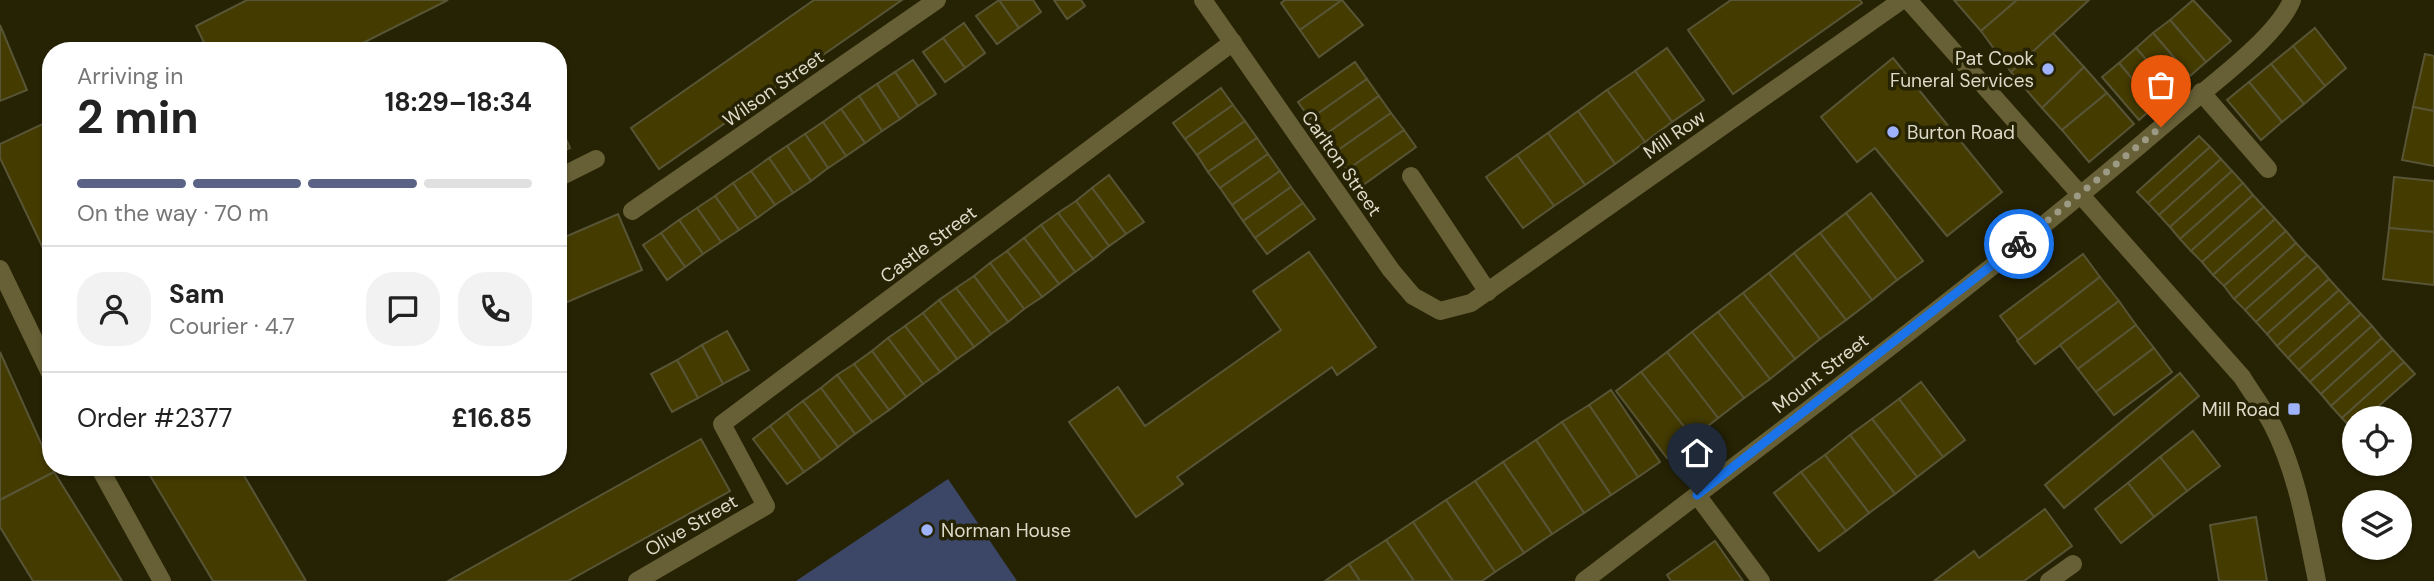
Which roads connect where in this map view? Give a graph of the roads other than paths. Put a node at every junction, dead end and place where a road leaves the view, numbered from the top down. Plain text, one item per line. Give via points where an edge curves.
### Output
1 (937, 0) edge
2 (1203, 0) edge
3 (1902, 0) edge
4 (1908, 0) edge
5 (2292, 0) edge
6 (1233, 42) junction
7 (2201, 92) junction
8 (596, 159) dead end
9 (2268, 169) dead end
10 (567, 174) edge
11 (1411, 176) dead end
12 (2080, 196) junction
13 (632, 211) dead end
14 (0, 269) edge
15 (1488, 292) junction
16 (1471, 303) joint
17 (42, 356) edge
18 (104, 476) edge
19 (1697, 495) junction
20 (766, 506) joint
21 (2073, 564) dead end
22 (162, 581) edge
23 (636, 581) edge
24 (1584, 581) edge
25 (1761, 581) edge
26 (2049, 581) edge
27 (2317, 581) edge

1 - 13 street, Wilson Street
2 - 6 street, Carlton Street
3 - 15 street, Mill Row
4 - 12 street
5 - 7 street via 2260,42
6 - 16 street, Carlton Street via 1413,296 1440,311
6 - 20 street, Castle Street via 722,424
7 - 9 street
7 - 12 street
8 - 10 street
11 - 15 street
12 - 19 street, Mount Street
12 - 27 street via 2242,377 2272,423 2298,495
14 - 17 street
15 - 16 street, Mill Row
18 - 22 street
19 - 24 street, Mount Street
19 - 25 street
20 - 23 street, Olive Street
21 - 26 street

